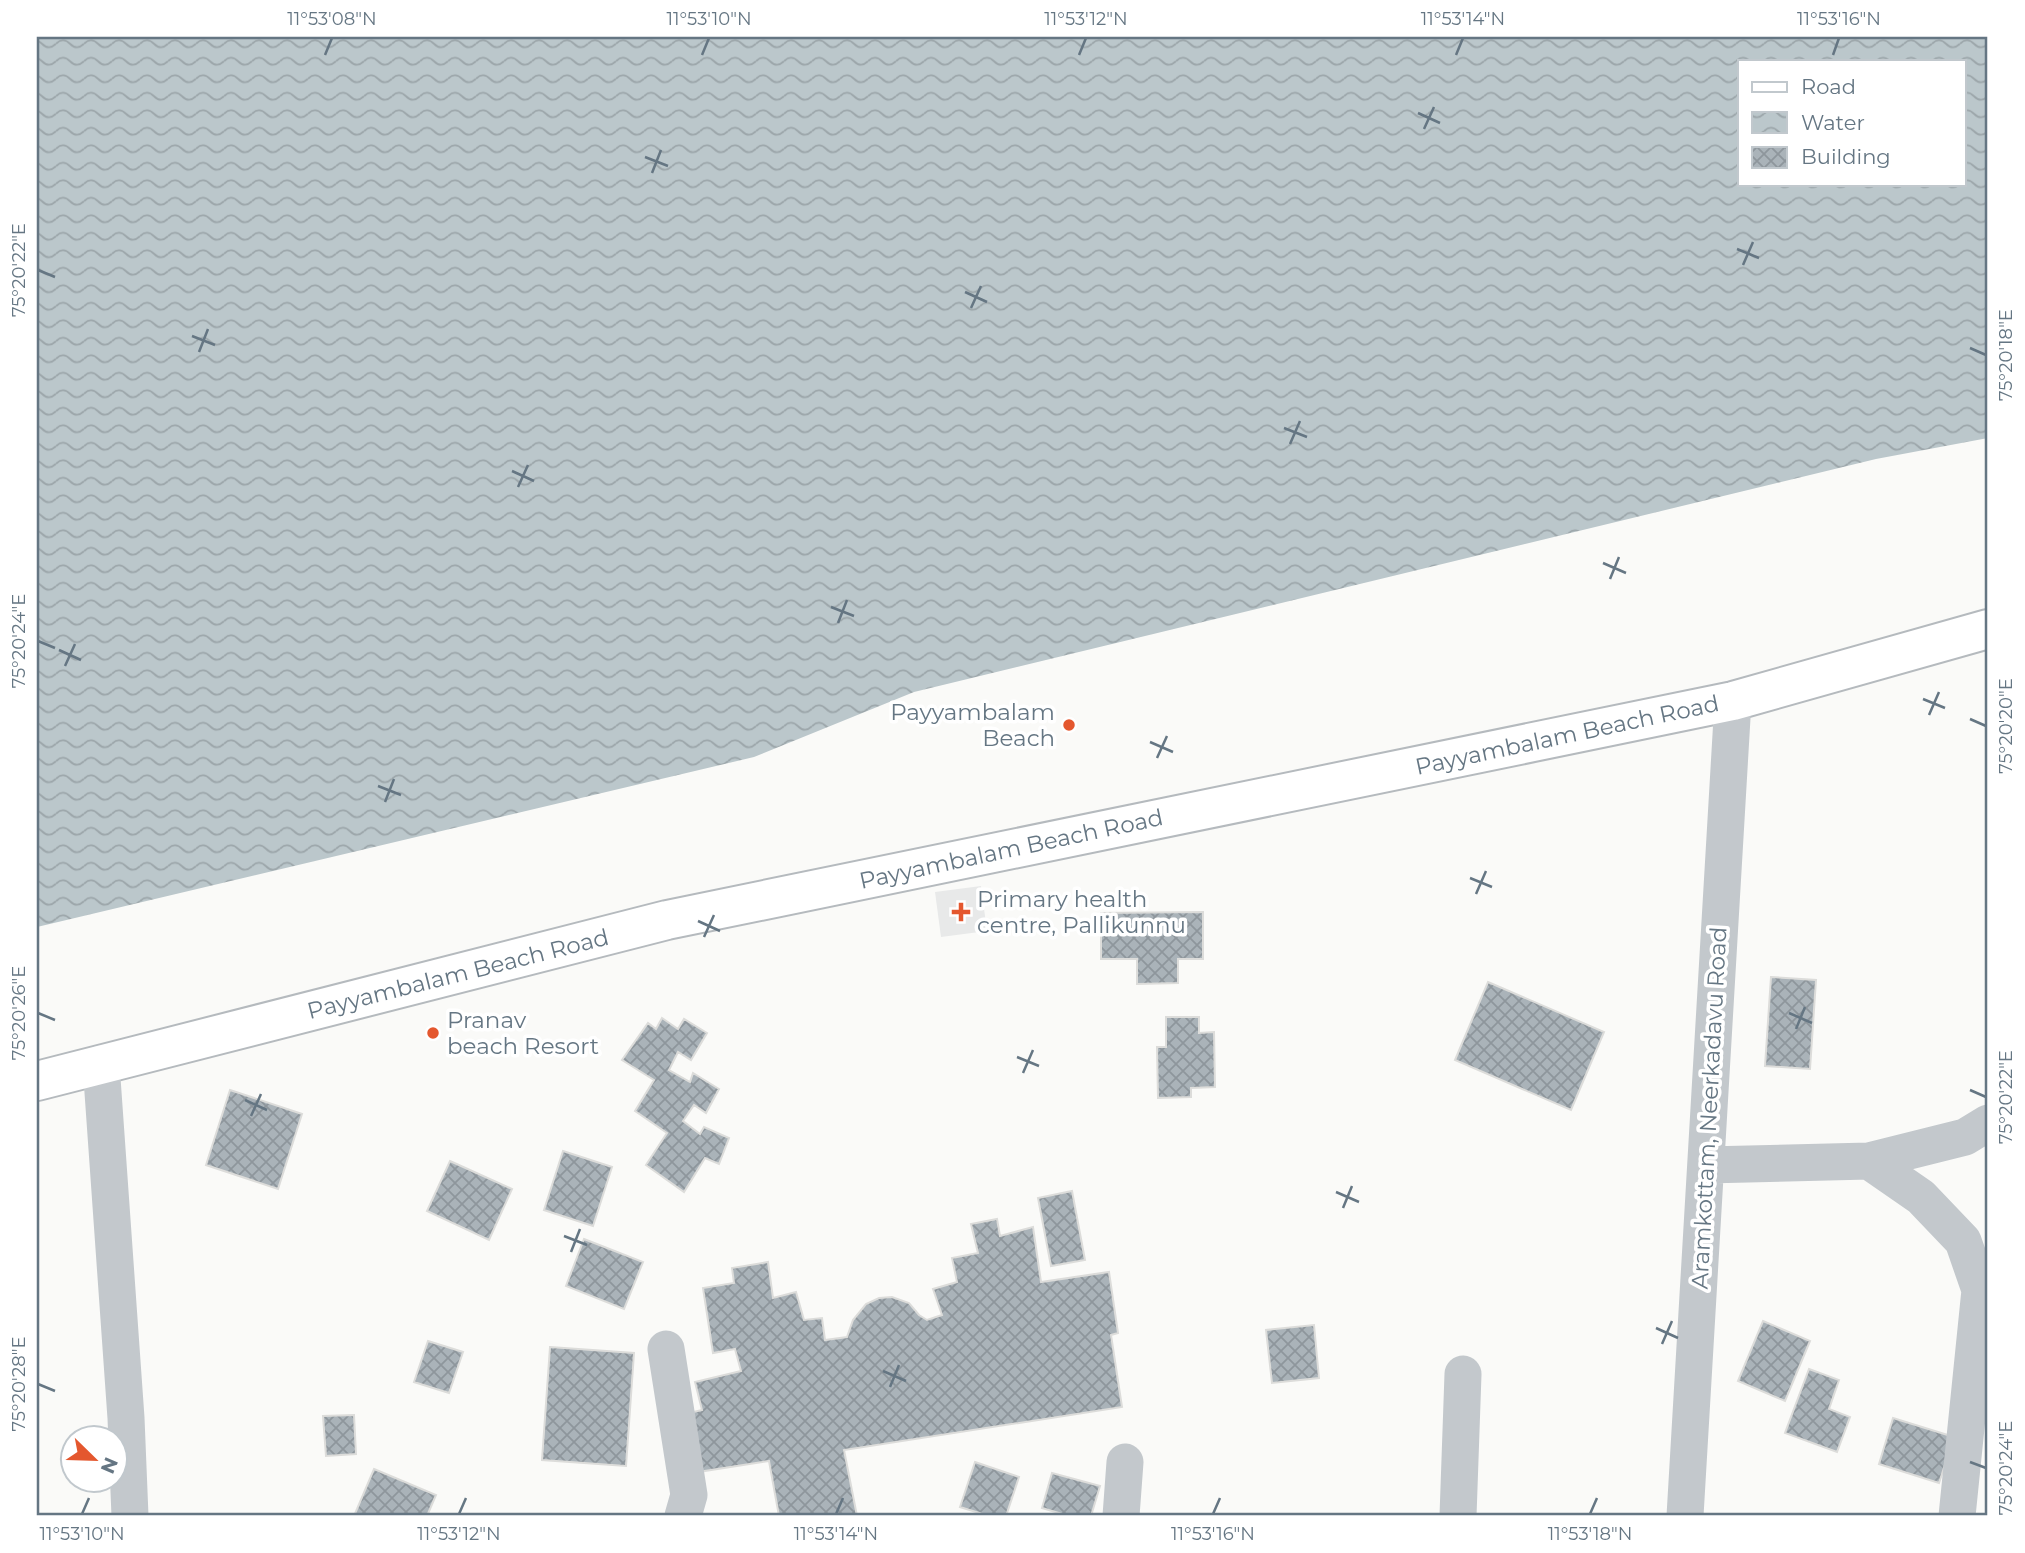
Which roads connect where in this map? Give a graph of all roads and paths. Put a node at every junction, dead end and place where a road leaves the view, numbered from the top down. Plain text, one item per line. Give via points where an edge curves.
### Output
1 (1988, 629) edge
2 (1733, 701) junction
3 (101, 1065) junction
4 (37, 1081) edge
5 (1988, 1124) edge
6 (1869, 1161) junction
7 (1706, 1165) junction
8 (666, 1349) dead end
9 (1463, 1374) dead end
10 (1125, 1462) dead end
11 (130, 1516) edge
12 (683, 1516) edge
13 (1121, 1516) edge
14 (1458, 1516) edge
15 (1685, 1516) edge
16 (1957, 1516) edge

1 - 2 main road, Payyambalam Beach Road
2 - 3 main road, Payyambalam Beach Road via 667,920
2 - 7 street, Aramkottam, Neerkadavu Road
3 - 4 main road, Payyambalam Beach Road
3 - 11 street
5 - 6 street via 1965,1137
6 - 7 street
6 - 16 street via 1921,1197 1963,1241 1980,1290
7 - 15 street, Aramkottam, Neerkadavu Road
8 - 12 street via 689,1495
9 - 14 street
10 - 13 street

